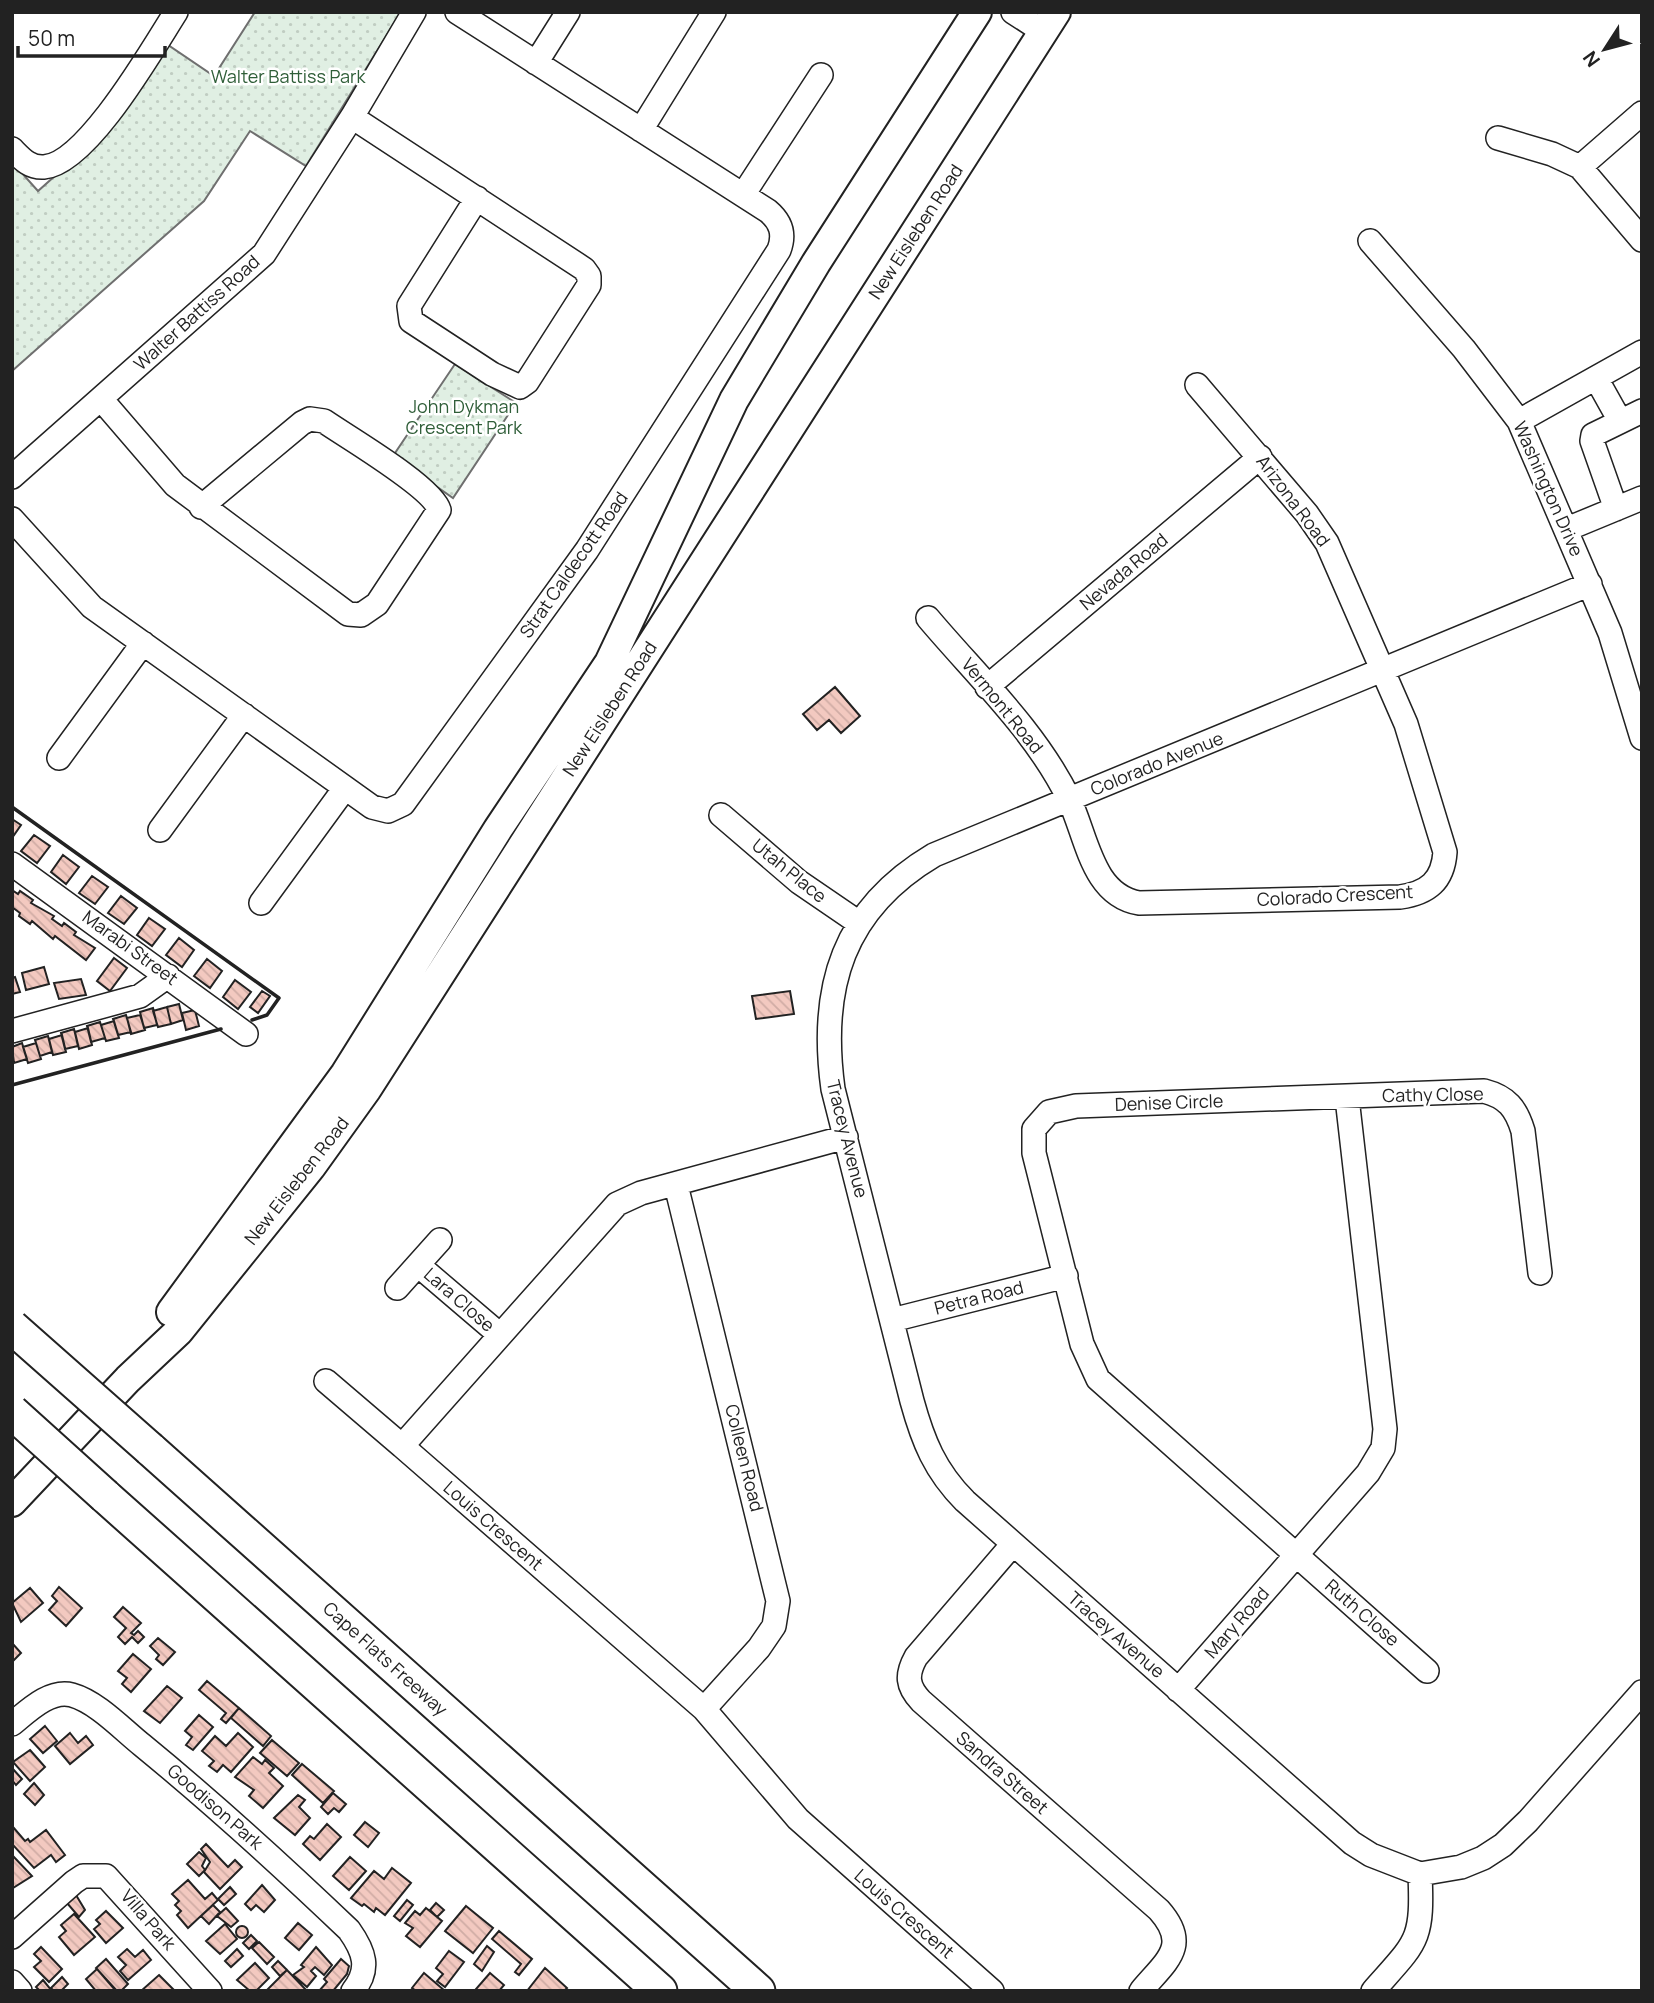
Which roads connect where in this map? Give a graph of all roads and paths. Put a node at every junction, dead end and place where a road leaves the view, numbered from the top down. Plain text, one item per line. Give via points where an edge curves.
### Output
1 (176, 12) edge
2 (414, 12) edge
3 (457, 12) edge
4 (568, 12) edge
5 (715, 12) edge
6 (977, 12) edge
7 (1013, 12) edge
8 (1050, 22) edge
9 (536, 63) junction
10 (821, 75) dead end
11 (1642, 113) edge
12 (352, 117) junction
13 (640, 130) junction
14 (1498, 138) dead end
15 (12, 149) edge
16 (1580, 167) junction
17 (743, 195) junction
18 (477, 198) junction
19 (1642, 240) edge
20 (1370, 241) dead end
21 (1642, 352) edge
22 (1595, 378) junction
23 (1197, 385) dead end
24 (101, 399) junction
25 (1642, 411) edge
26 (1519, 421) junction
27 (1619, 421) junction
28 (1260, 457) junction
29 (12, 477) edge
30 (1642, 498) edge
31 (201, 507) junction
32 (1616, 509) junction
33 (12, 519) edge
34 (1567, 529) junction
35 (1590, 584) junction
36 (928, 618) dead end
37 (143, 643) junction
38 (1382, 671) junction
39 (987, 687) junction
40 (244, 715) junction
41 (1642, 738) edge
42 (59, 758) dead end
43 (345, 788) junction
44 (1069, 800) junction
45 (721, 815) dead end
46 (160, 830) dead end
47 (12, 864) edge
48 (261, 903) dead end
49 (859, 923) junction
50 (168, 976) junction
51 (12, 1031) edge
52 (246, 1034) dead end
53 (827, 1044) joint
54 (1347, 1098) junction
55 (846, 1137) junction
56 (676, 1185) junction
57 (440, 1240) dead end
58 (418, 1265) junction
59 (1540, 1273) dead end
60 (1066, 1276) junction
61 (397, 1288) dead end
62 (892, 1320) junction
63 (12, 1327) edge
64 (500, 1335) junction
65 (128, 1379) junction
66 (326, 1381) dead end
67 (12, 1412) edge
68 (402, 1446) junction
69 (12, 1503) edge
70 (1013, 1545) junction
71 (1296, 1555) junction
72 (1427, 1671) dead end
73 (1178, 1690) junction
74 (1642, 1692) edge
75 (704, 1709) junction
76 (12, 1724) edge
77 (1420, 1874) junction
78 (12, 1937) edge
79 (12, 1982) edge
80 (20, 1991) edge
81 (210, 1991) edge
82 (353, 1991) edge
83 (660, 1991) edge
84 (758, 1991) edge
85 (992, 1991) edge
86 (1141, 1991) edge
87 (1373, 1991) edge

1 - 15 street via 107,119 59,162 32,166
2 - 12 street, Walter Battiss Road
3 - 9 street, Strat Caldecott Road
4 - 9 street
5 - 13 street
6 - 65 main road, New Eisleben Road via 816,262 734,400 609,663 498,829 345,1074
7 - 8 street
8 - 65 main road, New Eisleben Road via 368,1089 179,1331
9 - 13 street, Strat Caldecott Road
10 - 17 street
11 - 16 street
12 - 18 street
12 - 24 street, Walter Battiss Road via 264,254
13 - 17 street, Strat Caldecott Road
14 - 16 street
16 - 19 street
17 - 43 street, Strat Caldecott Road via 779,222 783,236 779,250 587,550 403,804 380,810
18 - 18 street via 589,276 589,285 520,387 492,374 409,316 409,306
20 - 26 street, Washington Drive via 1464,349
21 - 22 street
22 - 26 street
22 - 27 street
23 - 28 street, Arizona Road
24 - 29 street, Walter Battiss Road
24 - 31 street via 175,485
25 - 27 street
26 - 34 street, Washington Drive
27 - 32 street via 1597,431 1592,441
28 - 38 street, Arizona Road via 1327,543
28 - 39 street, Nevada Road
30 - 32 street
31 - 31 street via 310,419 324,421 417,484 439,510 377,604 355,615 342,611
32 - 34 street
33 - 37 street, Strat Caldecott Road via 85,600
34 - 35 street, Washington Drive
35 - 38 street, Colorado Avenue
35 - 41 street, Washington Drive
36 - 39 street, Vermont Road
37 - 40 street, Strat Caldecott Road
37 - 42 street
38 - 44 street, Colorado Avenue
38 - 44 street, Colorado Crescent via 1406,724 1445,852 1439,878 1418,894 1123,900 1099,875
39 - 44 street, Vermont Road via 1037,747
40 - 43 street, Strat Caldecott Road
40 - 46 street
43 - 48 street
44 - 49 street, Colorado Avenue via 907,870
45 - 49 street, Utah Place via 799,882
47 - 50 street, Marabi Street
49 - 53 street, Colorado Avenue via 833,987
50 - 51 street via 140,996
50 - 52 street, Marabi Street
53 - 55 street, Tracey Avenue
54 - 59 street, Cathy Close via 1484,1091 1510,1102 1527,1152
54 - 60 street, Denise Circle via 1076,1106 1049,1112 1032,1138
54 - 71 street via 1374,1314 1383,1448 1377,1462
55 - 56 street
55 - 62 street, Tracey Avenue
56 - 64 street via 617,1204
56 - 75 street, Colleen Road via 778,1601 774,1626 759,1648
57 - 58 street, Lara Close
58 - 61 street, Lara Close
58 - 64 street, Lara Close
60 - 62 street, Petra Road
60 - 71 street, Denise Circle via 1082,1344 1098,1379
62 - 70 street, Tracey Avenue via 923,1441 934,1464 965,1502
63 - 84 highway, Cape Flats Freeway, bridge
64 - 68 street
65 - 69 main road, New Eisleben Road
66 - 68 street, Louis Crescent
67 - 83 highway, bridge
68 - 75 street, Louis Crescent
70 - 73 street, Tracey Avenue
70 - 86 street, Sandra Street via 916,1657 908,1682 921,1701 1172,1925 1176,1941 1170,1957
71 - 72 street, Ruth Close
71 - 73 street, Mary Road
73 - 77 street, Tracey Avenue via 1352,1843
74 - 77 street via 1503,1845 1461,1867
75 - 85 street, Louis Crescent via 798,1819
76 - 82 street, Goodison Park via 43,1701 59,1694 72,1695 129,1735 234,1821 349,1930 365,1959 364,1973
77 - 87 street via 1418,1937
78 - 81 street, Villa Park via 83,1876 106,1876
79 - 80 street

